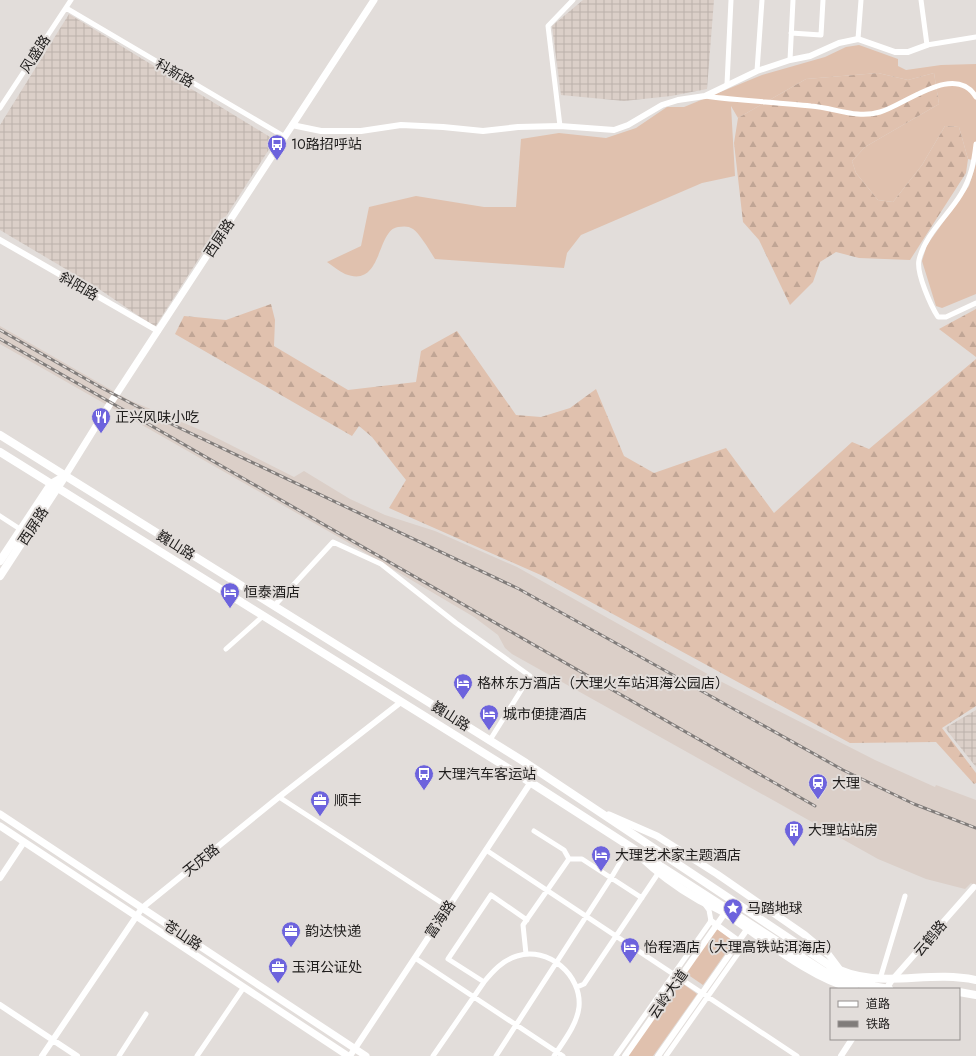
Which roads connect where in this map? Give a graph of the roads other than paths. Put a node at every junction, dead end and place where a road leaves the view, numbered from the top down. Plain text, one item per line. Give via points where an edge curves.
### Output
1 (71, 0) edge
2 (374, 0) edge
3 (573, 0) edge
4 (731, 0) edge
5 (762, 0) edge
6 (793, 0) edge
7 (823, 0) edge
8 (861, 0) edge
9 (921, 0) edge
10 (66, 8) junction
11 (791, 33) junction
12 (976, 37) edge
13 (858, 40) junction
14 (927, 45) junction
15 (790, 60) junction
16 (757, 71) junction
17 (728, 84) junction
18 (705, 96) junction
19 (976, 97) edge
20 (0, 108) edge
21 (292, 125) junction
22 (560, 126) junction
23 (285, 137) junction
24 (976, 144) edge
25 (0, 240) edge
26 (976, 302) edge
27 (158, 331) junction
28 (0, 435) edge
29 (0, 452) edge
30 (65, 476) junction
31 (51, 484) junction
32 (58, 488) junction
33 (0, 516) edge
34 (24, 532) junction
35 (0, 561) edge
36 (0, 576) edge
37 (274, 606) junction
38 (263, 616) junction
39 (226, 649) dead end
40 (401, 702) junction
41 (490, 740) junction
42 (531, 782) junction
43 (279, 797) junction
44 (595, 809) junction
45 (0, 814) edge
46 (0, 826) edge
47 (534, 831) dead end
48 (24, 842) junction
49 (630, 846) junction
50 (486, 850) junction
51 (569, 859) junction
52 (659, 872) junction
53 (0, 878) edge
54 (611, 878) junction
55 (974, 887) dead end
56 (547, 891) junction
57 (905, 896) dead end
58 (642, 898) junction
59 (704, 902) junction
60 (448, 907) junction
61 (142, 908) junction
62 (725, 913) junction
63 (136, 916) junction
64 (586, 917) junction
65 (527, 920) junction
66 (714, 923) junction
67 (748, 928) junction
68 (616, 936) junction
69 (742, 943) junction
70 (771, 943) junction
71 (526, 954) junction
72 (415, 958) junction
73 (557, 962) junction
74 (812, 971) junction
75 (841, 971) junction
76 (674, 974) junction
77 (679, 978) junction
78 (880, 979) junction
79 (892, 980) junction
80 (976, 980) edge
81 (484, 982) junction
82 (244, 987) junction
83 (577, 987) junction
84 (838, 988) edge
85 (851, 988) edge
86 (882, 988) edge
87 (888, 988) edge
88 (960, 992) edge
89 (705, 995) junction
90 (976, 995) edge
91 (474, 997) junction
92 (0, 1005) edge
93 (146, 1014) dead end
94 (516, 1025) junction
95 (53, 1040) junction
96 (851, 1040) edge
97 (355, 1048) junction
98 (555, 1054) edge
99 (42, 1056) edge
100 (77, 1056) edge
101 (119, 1056) edge
102 (197, 1056) edge
103 (349, 1056) edge
104 (366, 1056) edge
105 (433, 1056) edge
106 (496, 1056) edge
107 (563, 1056) edge
108 (616, 1056) edge
109 (625, 1056) edge
110 (658, 1056) edge
111 (666, 1056) edge
112 (797, 1056) edge
113 (841, 1056) edge

1 - 10 street, 风盛路
2 - 21 main road, 西屏路
3 - 22 street via 548,26
4 - 17 street
5 - 16 street
6 - 11 street
7 - 11 street via 821,35
8 - 13 street
9 - 14 street
10 - 20 street, 风盛路
10 - 23 street, 科新路
11 - 15 street
12 - 14 street
13 - 14 street via 894,52 908,52
13 - 15 street via 839,43 810,56
15 - 16 street
16 - 17 street
17 - 18 street
18 - 19 street via 822,107 862,116 881,112 932,88 954,83 972,90
18 - 22 street via 662,105 628,125 614,130
21 - 22 street via 321,131 401,126 483,131
21 - 23 main road, 西屏路
23 - 27 main road, 西屏路
24 - 26 street via 970,178 961,195 925,242 918,261 922,282 931,307 938,317 946,317
25 - 27 street, 斜阳路
27 - 30 main road, 西屏路
28 - 30 main road, 巍山路
29 - 31 main road, 巍山路
30 - 31 main road, 西屏路
30 - 32 main road, 西屏路
30 - 37 main road, 巍山路
31 - 32 main road, 巍山路
31 - 34 main road, 西屏路
32 - 34 main road, 西屏路
32 - 38 main road, 巍山路
33 - 34 street
34 - 35 main road, 西屏路
34 - 36 main road, 西屏路
37 - 38 main road
37 - 41 main road, 巍山路
37 - 41 street via 333,542 382,564 450,619 530,676
38 - 39 street
38 - 40 main road, 巍山路
40 - 42 main road, 巍山路
40 - 43 street, 天庆路
41 - 44 main road, 巍山路
42 - 49 main road, 巍山路
42 - 50 street, 富海路
43 - 60 street
43 - 61 street, 天庆路
44 - 75 main road, 巍山路 via 802,948
44 - 75 main road via 656,836 712,871 805,935 829,955
45 - 61 main road, 苍山路
46 - 48 main road, 苍山路
47 - 51 street via 564,850
48 - 53 street
48 - 63 main road, 苍山路
49 - 52 main road
49 - 54 street
49 - 86 main road, 巍山路 via 829,974 850,982
50 - 56 street
50 - 60 street, 富海路
51 - 54 street via 582,858
51 - 56 street
52 - 58 street
52 - 59 main road
54 - 58 street
54 - 64 street
55 - 79 street, 云鹤路
56 - 64 street
56 - 65 street
57 - 78 street
58 - 68 street
59 - 62 main road
59 - 66 street
60 - 72 street, 富海路
61 - 63 street, 天庆路
61 - 97 main road, 苍山路
62 - 66 street, 云岭大道
62 - 67 main road
63 - 82 main road, 苍山路
63 - 95 street, 天庆路
64 - 68 street
64 - 73 street
65 - 71 street via 523,925
65 - 81 street via 491,895 448,959
66 - 69 street
66 - 76 street
66 - 77 street, 云岭大道
67 - 69 street, 云岭大道
67 - 70 main road
68 - 76 street
68 - 83 street via 584,984
69 - 70 street
69 - 89 street, 云岭大道
70 - 74 main road
71 - 73 street via 541,955
71 - 81 street via 515,956 500,965
72 - 91 street
72 - 97 street, 富海路
73 - 83 street
73 - 94 street
74 - 84 main road
74 - 85 main road
75 - 78 main road, 巍山路
76 - 77 street
76 - 108 street
77 - 89 street
77 - 109 street, 云岭大道
78 - 79 main road, 巍山路
79 - 80 main road, 巍山路 via 939,976
79 - 87 street, 云鹤路
81 - 91 street
82 - 102 street
82 - 103 main road, 苍山路
83 - 98 street via 579,1008 575,1021
88 - 90 main road
89 - 110 street, 云岭大道
89 - 111 street
89 - 112 street
91 - 94 street
91 - 105 street
92 - 95 street
93 - 101 street
94 - 98 street
94 - 106 street
95 - 99 street, 天庆路
95 - 100 street
96 - 113 street
97 - 103 street, 富海路
97 - 104 main road, 苍山路
98 - 107 street

